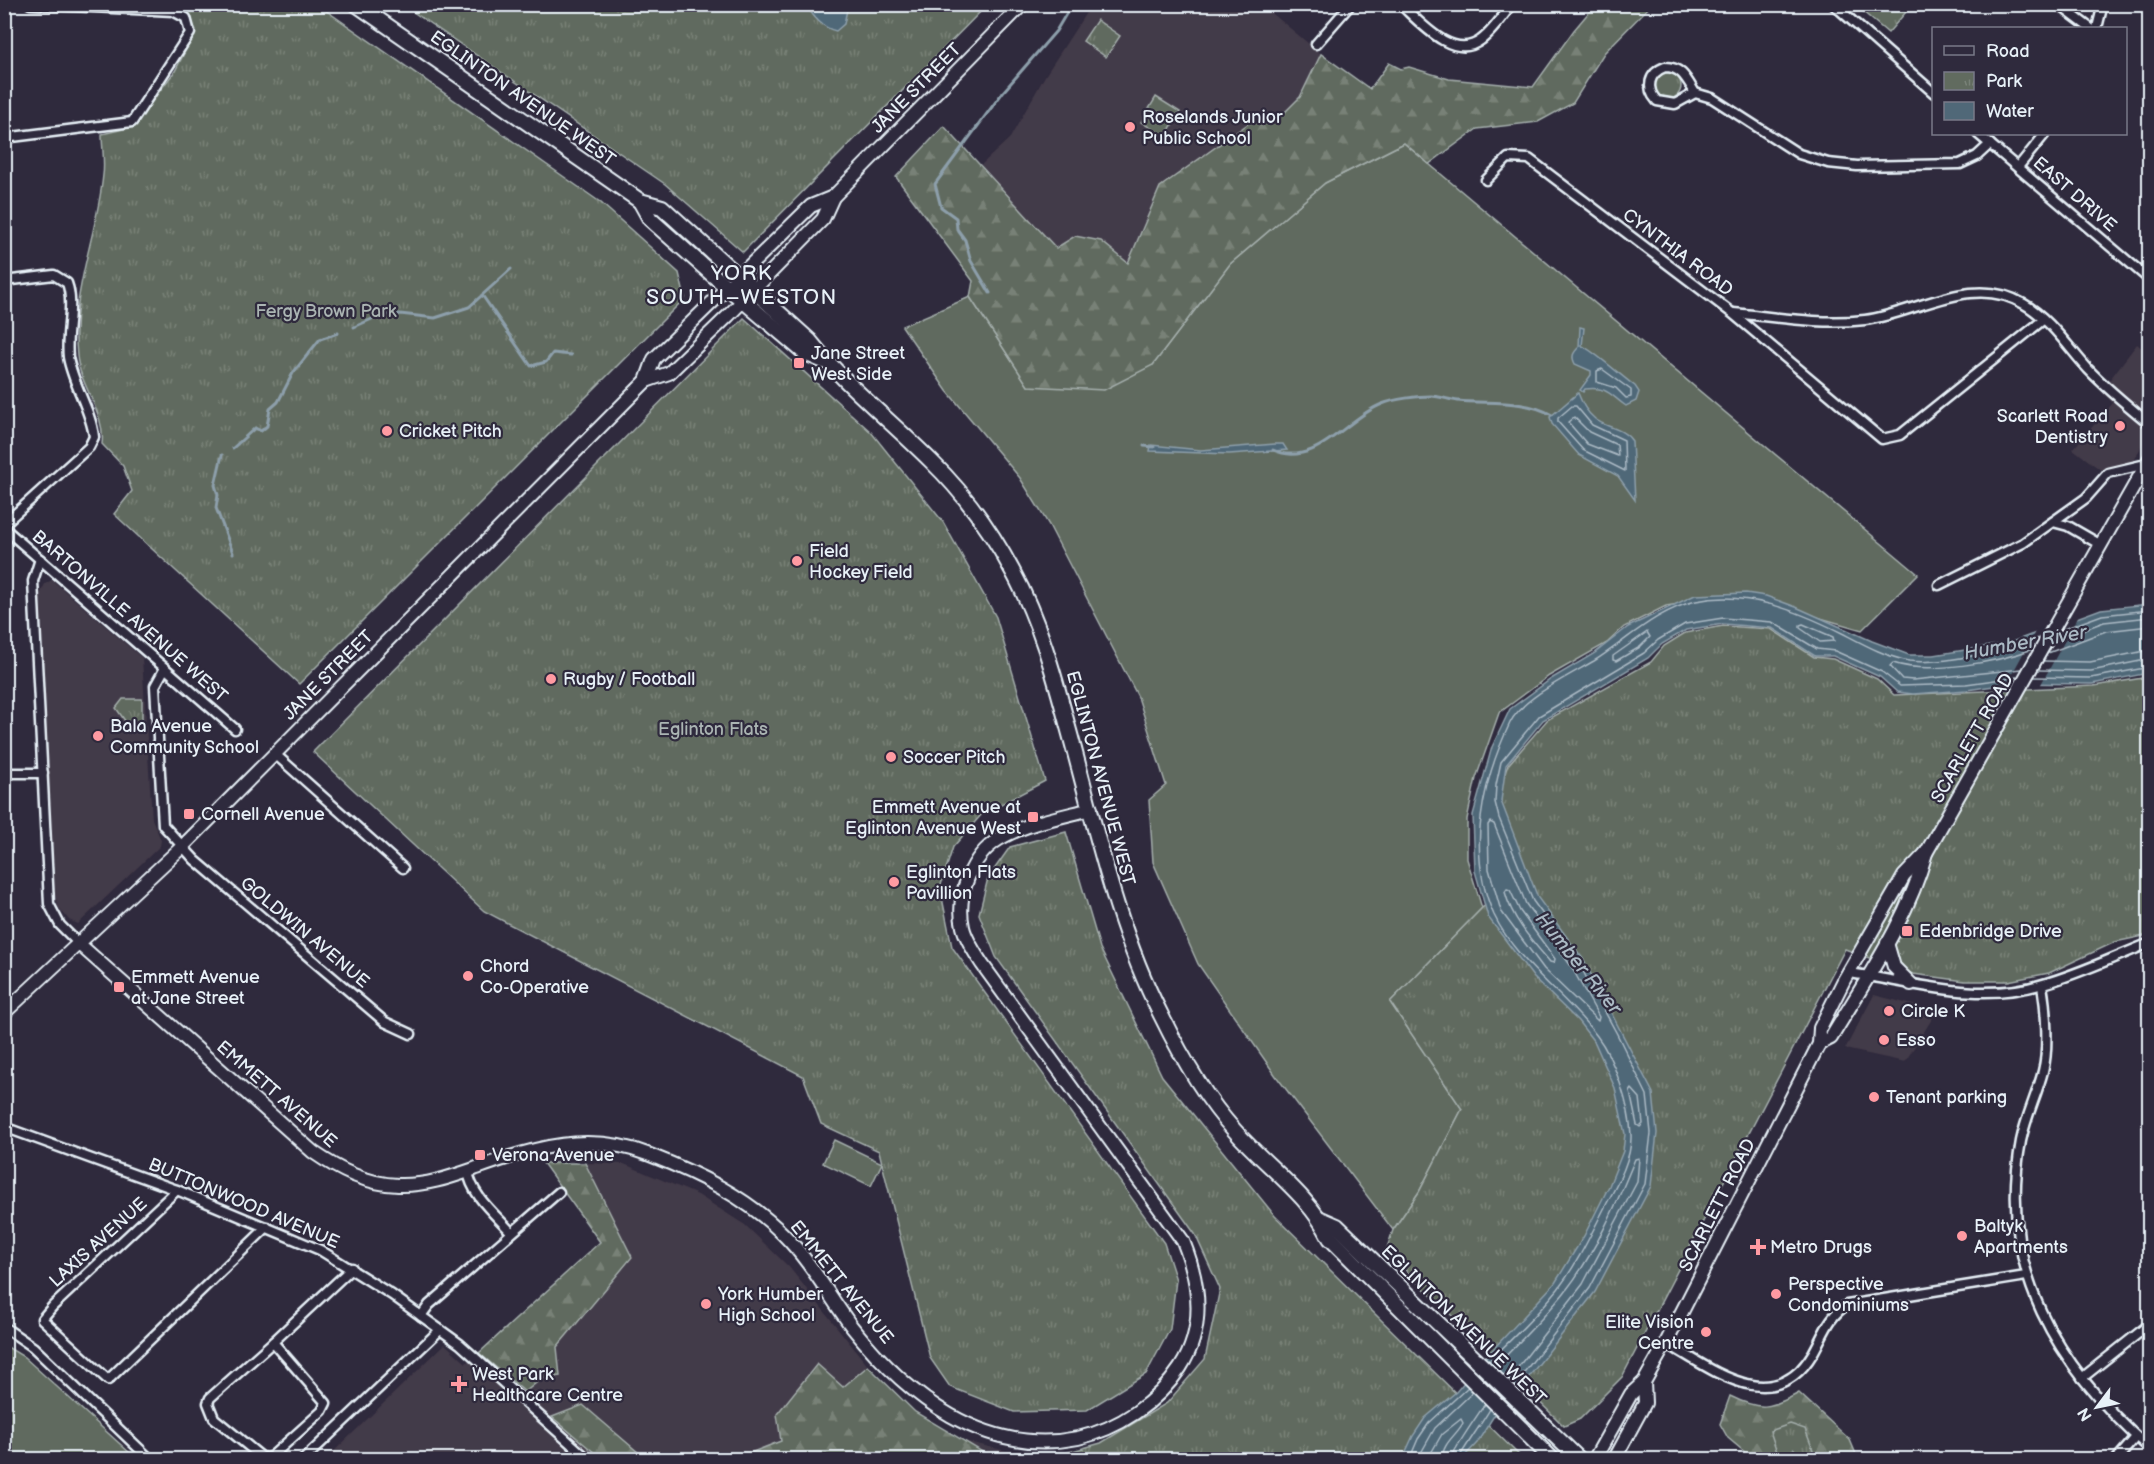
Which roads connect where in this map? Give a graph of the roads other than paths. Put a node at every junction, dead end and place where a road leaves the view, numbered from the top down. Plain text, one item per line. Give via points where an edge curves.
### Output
1 (30, 4) edge
2 (356, 4) edge
3 (1023, 4) edge
4 (1351, 4) edge
5 (1400, 4) edge
6 (1512, 4) edge
7 (1833, 4) edge
8 (2058, 4) edge
9 (2103, 4) edge
10 (2089, 27) edge
11 (2097, 27) edge
12 (1316, 44) dead end
13 (1932, 91) edge
14 (1695, 93) junction
15 (1979, 135) edge
16 (2044, 135) edge
17 (4, 138) edge
18 (1990, 144) junction
19 (2018, 167) junction
20 (1486, 180) dead end
21 (833, 197) junction
22 (640, 201) junction
23 (740, 276) junction
24 (4, 280) edge
25 (2150, 280) edge
26 (729, 288) junction
27 (753, 289) junction
28 (743, 300) junction
29 (1732, 313) junction
30 (2043, 320) junction
31 (826, 362) junction
32 (646, 381) junction
33 (2150, 424) edge
34 (2148, 461) edge
35 (2053, 522) junction
36 (4, 526) edge
37 (2101, 545) junction
38 (40, 559) junction
39 (1939, 585) dead end
40 (165, 668) junction
41 (234, 729) dead end
42 (275, 754) junction
43 (43, 773) junction
44 (4, 774) edge
45 (1090, 809) junction
46 (183, 846) junction
47 (1926, 853) junction
48 (402, 868) dead end
49 (1887, 943) junction
50 (2150, 943) edge
51 (79, 944) junction
52 (1849, 973) junction
53 (1868, 976) junction
54 (1911, 984) junction
55 (2042, 985) junction
56 (4, 1013) edge
57 (411, 1034) dead end
58 (1819, 1044) junction
59 (4, 1127) edge
60 (468, 1171) junction
61 (177, 1190) junction
62 (559, 1192) dead end
63 (267, 1227) junction
64 (511, 1232) junction
65 (1334, 1232) junction
66 (352, 1268) junction
67 (2026, 1276) junction
68 (421, 1316) junction
69 (2150, 1324) edge
70 (4, 1327) edge
71 (440, 1330) junction
72 (273, 1342) junction
73 (1666, 1343) junction
74 (2082, 1378) junction
75 (1644, 1382) junction
76 (2136, 1437) junction
77 (2150, 1449) edge
78 (151, 1460) edge
79 (303, 1460) edge
80 (589, 1460) edge
81 (1552, 1460) edge
82 (1580, 1460) edge
83 (1594, 1460) edge
84 (1614, 1460) edge
85 (2116, 1460) edge

1 - 17 street via 165,11 181,14 189,23 190,33 132,122
2 - 22 main road, EGLINTON AVENUE WEST
3 - 21 main road, JANE STREET
4 - 12 street
5 - 6 street via 1438,37 1450,44 1467,46 1482,40
7 - 13 street
8 - 10 street
9 - 11 street
14 - 14 street via 1683,73 1671,67 1654,73 1649,84 1652,96 1662,104 1675,104
14 - 18 street via 1712,98 1799,154 1828,163 1960,164
15 - 18 street, EAST DRIVE
16 - 19 street
18 - 19 street, EAST DRIVE
19 - 25 street, EAST DRIVE
20 - 29 street, CYNTHIA ROAD via 1508,158 1529,159
21 - 23 main road, JANE STREET via 811,206
21 - 27 main road, JANE STREET via 823,219
22 - 23 main road, EGLINTON AVENUE WEST via 662,207
22 - 26 main road, EGLINTON AVENUE WEST via 650,219
23 - 26 main road, JANE STREET
23 - 27 main road, EGLINTON AVENUE WEST
24 - 36 street via 54,274 68,283 69,359 94,437 89,447
26 - 28 main road, EGLINTON AVENUE WEST
26 - 32 main road, JANE STREET via 654,359
27 - 28 main road, JANE STREET
27 - 31 main road, EGLINTON AVENUE WEST via 810,341
28 - 31 main road, EGLINTON AVENUE WEST via 805,353
28 - 32 main road, JANE STREET via 669,373
29 - 30 street, CYNTHIA ROAD via 1805,320 1864,320 1958,294 1985,291 2017,300
29 - 30 street via 1870,431 1889,440
30 - 33 street, CYNTHIA ROAD via 2109,390
31 - 45 main road, EGLINTON AVENUE WEST via 934,463 996,542 1014,573 1049,657
32 - 42 main road, JANE STREET
34 - 35 street, SCARLETT ROAD via 2108,473 2086,498
34 - 37 main road, SCARLETT ROAD
35 - 37 street
35 - 39 street, SCARLETT ROAD via 2009,551
36 - 38 street, BARTONVILLE AVENUE WEST
37 - 47 main road, SCARLETT ROAD
38 - 40 street, BARTONVILLE AVENUE WEST
38 - 43 street via 33,581
40 - 41 street, BARTONVILLE AVENUE WEST
40 - 46 street via 155,686 161,812 163,825
42 - 46 main road, JANE STREET
42 - 48 street
43 - 44 street
43 - 51 street via 49,904 60,925
45 - 60 main road, EMMETT AVENUE via 997,840 968,876 962,917 981,964 1183,1241 1192,1264 1198,1308 1189,1350 1168,1385 1130,1416 1093,1434 1051,1442 1001,1438 958,1421 920,1394 873,1350 800,1252 766,1219 718,1186 650,1155 607,1143 560,1143
45 - 65 main road, EGLINTON AVENUE WEST via 1129,939 1181,1054 1235,1131
46 - 51 main road, JANE STREET
46 - 57 street, GOLDWIN AVENUE via 385,1022
47 - 49 main road, SCARLETT ROAD via 1918,884
47 - 52 main road, SCARLETT ROAD via 1904,876
49 - 53 main road, SCARLETT ROAD
49 - 54 main road via 1894,967
50 - 55 street
51 - 56 main road, JANE STREET
51 - 60 main road, EMMETT AVENUE via 337,1168 363,1179 397,1185 436,1181
52 - 53 street
52 - 58 main road, SCARLETT ROAD via 1820,1028
53 - 54 street
53 - 58 main road, SCARLETT ROAD via 1831,1038
54 - 55 street via 1984,992
55 - 67 street via 2045,1061 2024,1128 2016,1180 2018,1229
58 - 73 main road, SCARLETT ROAD
59 - 61 street, BUTTONWOOD AVENUE
60 - 64 street via 475,1192
61 - 63 street, BUTTONWOOD AVENUE
61 - 63 street, LAXIS AVENUE via 42,1319 108,1380
62 - 64 street
63 - 66 street, BUTTONWOOD AVENUE
64 - 68 street
65 - 81 main road, EGLINTON AVENUE WEST
65 - 82 main road, EGLINTON AVENUE WEST
66 - 68 street, BUTTONWOOD AVENUE
66 - 72 street
67 - 73 street via 1847,1305 1833,1317 1799,1372 1773,1386 1735,1381
67 - 74 street via 2047,1326
68 - 71 street, BUTTONWOOD AVENUE
69 - 74 street
70 - 78 street via 33,1347
71 - 79 street
71 - 80 street, BUTTONWOOD AVENUE via 487,1366
72 - 72 street via 208,1403 214,1418 264,1459 275,1454 326,1403
73 - 75 main road, SCARLETT ROAD
74 - 76 street
75 - 83 main road, SCARLETT ROAD via 1631,1394
75 - 84 main road, SCARLETT ROAD via 1645,1403
76 - 77 street
76 - 85 street

